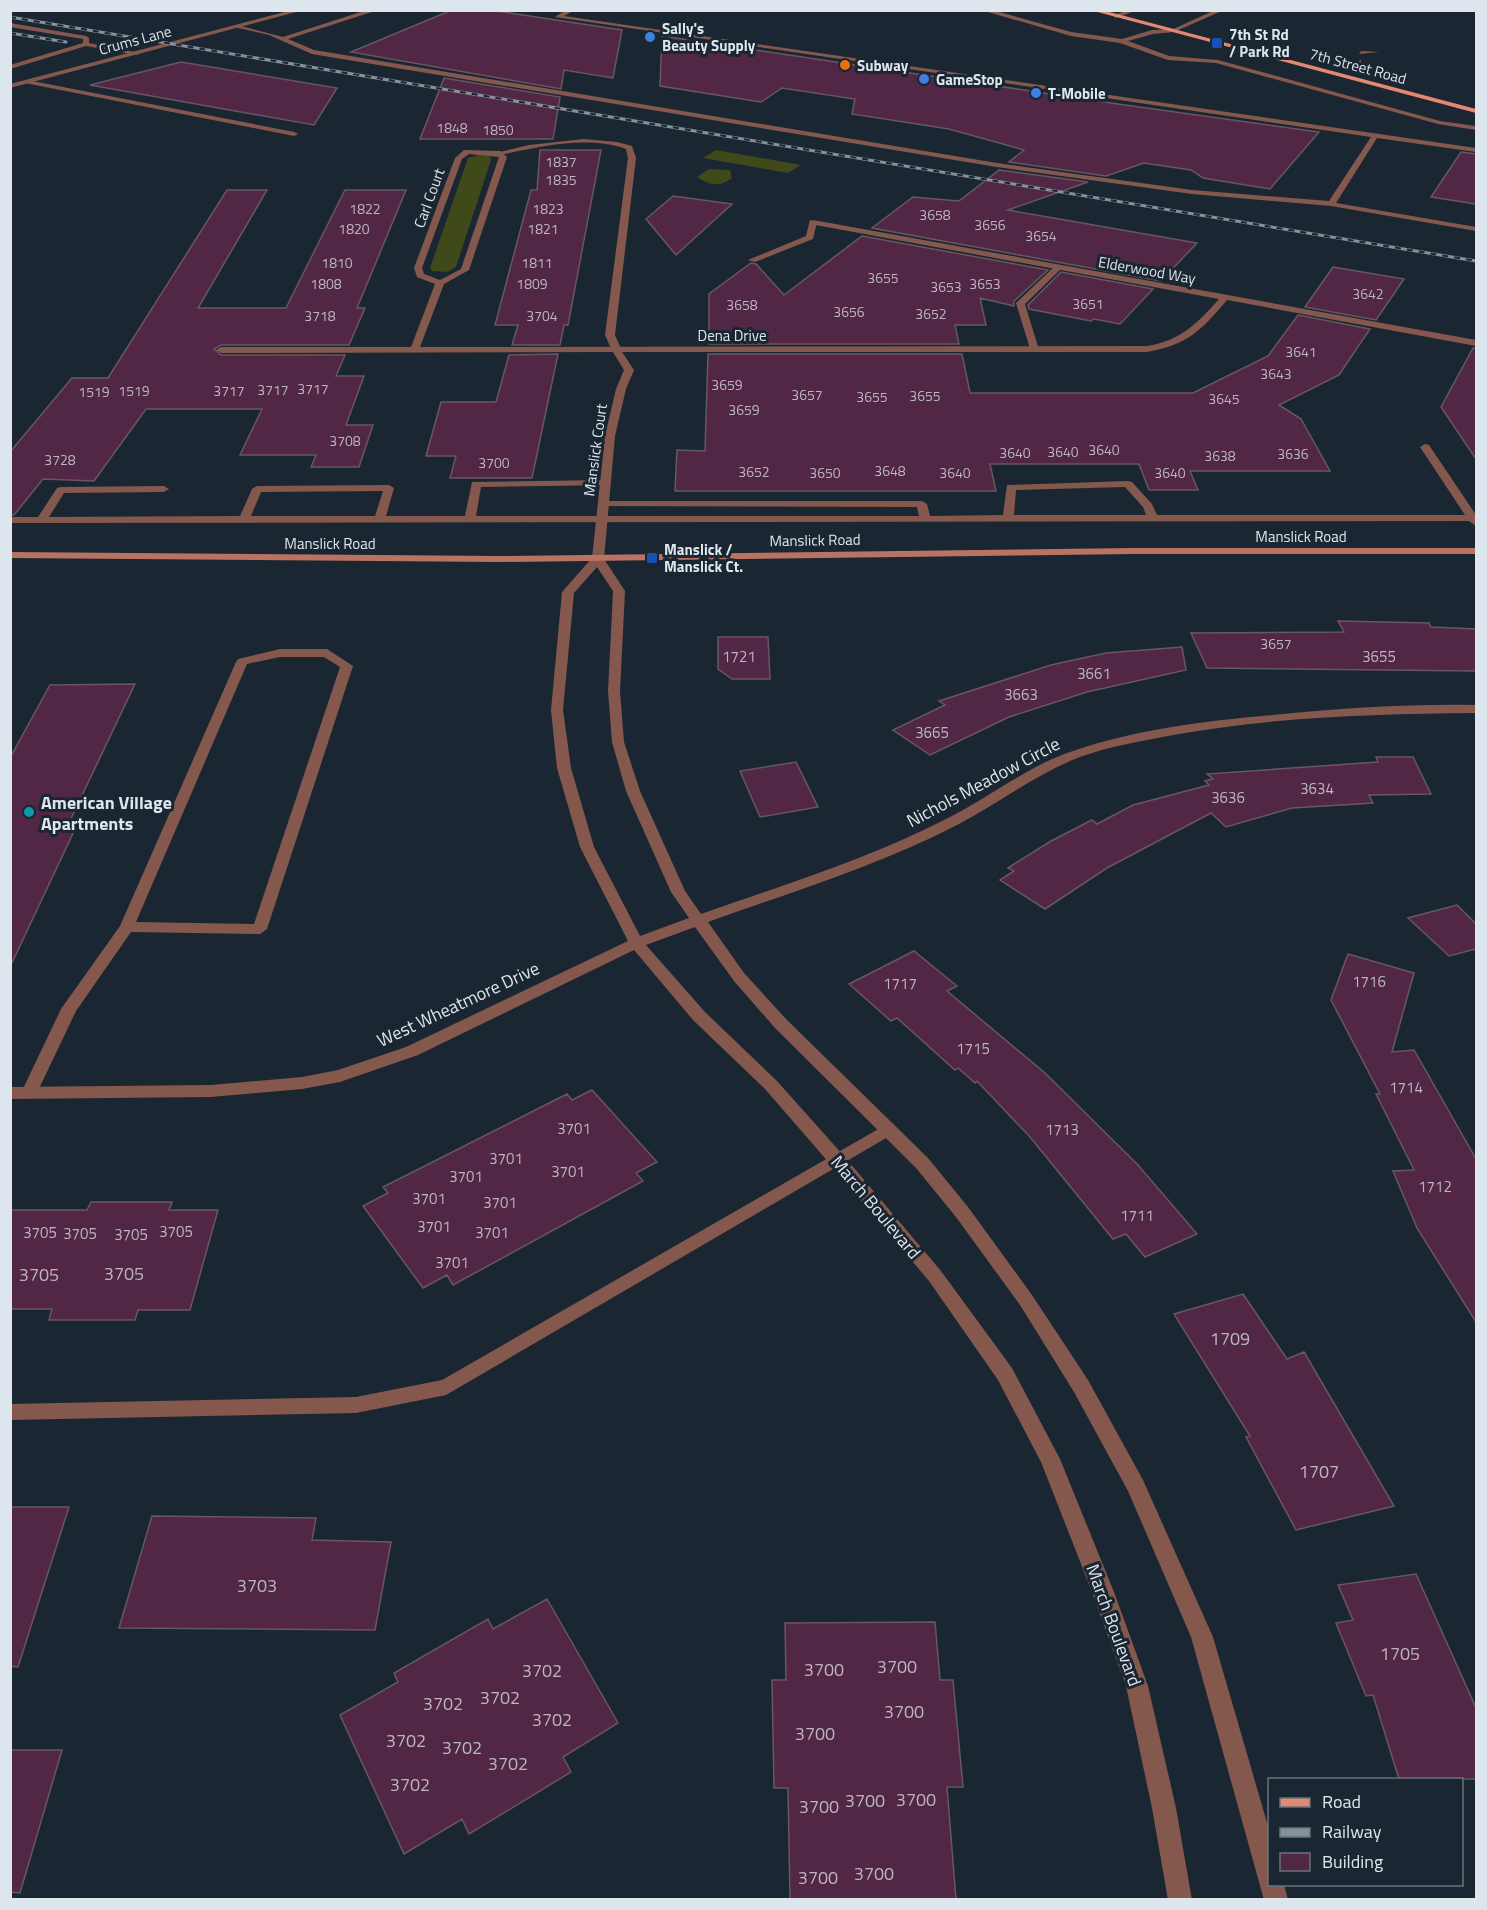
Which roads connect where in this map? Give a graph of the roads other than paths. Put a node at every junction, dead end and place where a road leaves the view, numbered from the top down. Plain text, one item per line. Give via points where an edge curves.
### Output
1 (301, 10) edge
2 (375, 10) edge
3 (572, 10) edge
4 (984, 10) edge
5 (1093, 10) edge
6 (1134, 10) edge
7 (1221, 10) edge
8 (1116, 16) junction
9 (10, 25) edge
10 (237, 27) junction
11 (1168, 32) junction
12 (282, 39) junction
13 (1121, 41) junction
14 (1159, 41) dead end
15 (86, 44) junction
16 (1150, 44) dead end
17 (1142, 47) junction
18 (1385, 49) dead end
19 (137, 53) junction
20 (1361, 53) dead end
21 (1347, 57) dead end
22 (1358, 63) dead end
23 (10, 67) edge
24 (27, 82) junction
25 (10, 86) edge
26 (1476, 111) edge
27 (1476, 128) edge
28 (294, 134) dead end
29 (1375, 136) junction
30 (1476, 150) edge
31 (500, 153) junction
32 (1330, 204) junction
33 (1476, 229) edge
34 (752, 260) dead end
35 (1059, 267) junction
36 (440, 283) junction
37 (1225, 297) junction
38 (1476, 343) edge
39 (221, 350) dead end
40 (1034, 350) junction
41 (414, 351) junction
42 (617, 351) junction
43 (1425, 447) dead end
44 (606, 483) junction
45 (164, 489) dead end
46 (603, 504) junction
47 (924, 518) junction
48 (1008, 518) junction
49 (1153, 518) junction
50 (244, 519) junction
51 (380, 519) junction
52 (470, 519) junction
53 (601, 519) junction
54 (1475, 519) edge
55 (10, 520) edge
56 (41, 520) junction
57 (1476, 551) edge
58 (10, 555) edge
59 (598, 559) junction
60 (1476, 709) edge
61 (696, 920) junction
62 (127, 927) junction
63 (663, 933) joint
64 (636, 943) junction
65 (29, 1092) junction
66 (10, 1093) edge
67 (887, 1130) junction
68 (837, 1160) junction
69 (10, 1412) edge
70 (1268, 1872) edge
71 (1180, 1899) edge

1 - 10 street, Crums Lane
2 - 12 street
3 - 29 street via 558,17
4 - 13 street via 1071,34
5 - 8 main road, 7th Street Road
6 - 8 street
7 - 11 street
8 - 11 main road, 7th Street Road
9 - 15 street via 86,38
10 - 12 street
10 - 19 street, Crums Lane
11 - 13 street via 1152,32
11 - 14 street via 1170,37
11 - 26 main road, 7th Street Road
12 - 32 street via 312,52 997,165 1192,192
13 - 17 street
15 - 19 street
15 - 23 street
16 - 17 street
17 - 27 street via 1150,53 1216,61 1440,123
18 - 20 street via 1375,54
19 - 24 street, Crums Lane
21 - 22 street
24 - 25 street, Crums Lane
24 - 28 street
29 - 30 street
29 - 32 street
31 - 36 street via 503,157 465,270
31 - 36 street, Carl Court via 467,152 459,158 418,268 427,280
31 - 42 street via 562,143 613,143 629,148 632,159 610,336
32 - 33 street
34 - 35 street, Elderwood Way via 810,237 813,222
35 - 37 street, Elderwood Way
35 - 40 street via 1020,303
36 - 41 street
37 - 38 street, Elderwood Way
37 - 40 street, Dena Drive via 1195,332 1171,345 1147,349
39 - 41 street, Dena Drive
40 - 42 street, Dena Drive
41 - 42 street, Dena Drive
42 - 44 street, Manslick Court via 629,370 620,389
43 - 54 street
44 - 46 street, Manslick Court
44 - 52 street via 477,484
45 - 56 street via 61,490
46 - 47 street via 922,504
46 - 53 street, Manslick Court
47 - 48 street
47 - 53 street
48 - 49 street
48 - 49 street via 1011,487 1128,484 1148,506
49 - 54 street
50 - 51 street
50 - 51 street via 257,489 389,488
50 - 56 street
51 - 52 street
52 - 53 street
53 - 59 street, Manslick Court
55 - 56 street
57 - 59 main road, Manslick Road via 1075,551
58 - 59 main road, Manslick Road
59 - 61 street via 618,591 614,690 618,742 633,792 678,892
59 - 64 street, March Boulevard via 568,592 557,710 564,768 587,848
60 - 61 street, Nichols Meadow Circle via 1353,711 1214,724 1125,740 1076,754 1025,778 952,822 869,859
61 - 63 street, Nichols Meadow Circle
61 - 67 street via 781,1024
62 - 62 street via 260,929 347,666 327,653 280,653 242,662
62 - 65 street via 69,1009
63 - 64 street, West Wheatmore Drive
64 - 65 street, West Wheatmore Drive via 412,1051 340,1076 211,1091
64 - 68 street, March Boulevard via 699,1016 771,1085
65 - 66 street, West Wheatmore Drive
67 - 68 street
67 - 70 street via 922,1163 1026,1300 1081,1386 1136,1486 1202,1637
68 - 69 street via 446,1387 356,1405
68 - 71 street, March Boulevard via 935,1276 1005,1374 1050,1459 1137,1686

